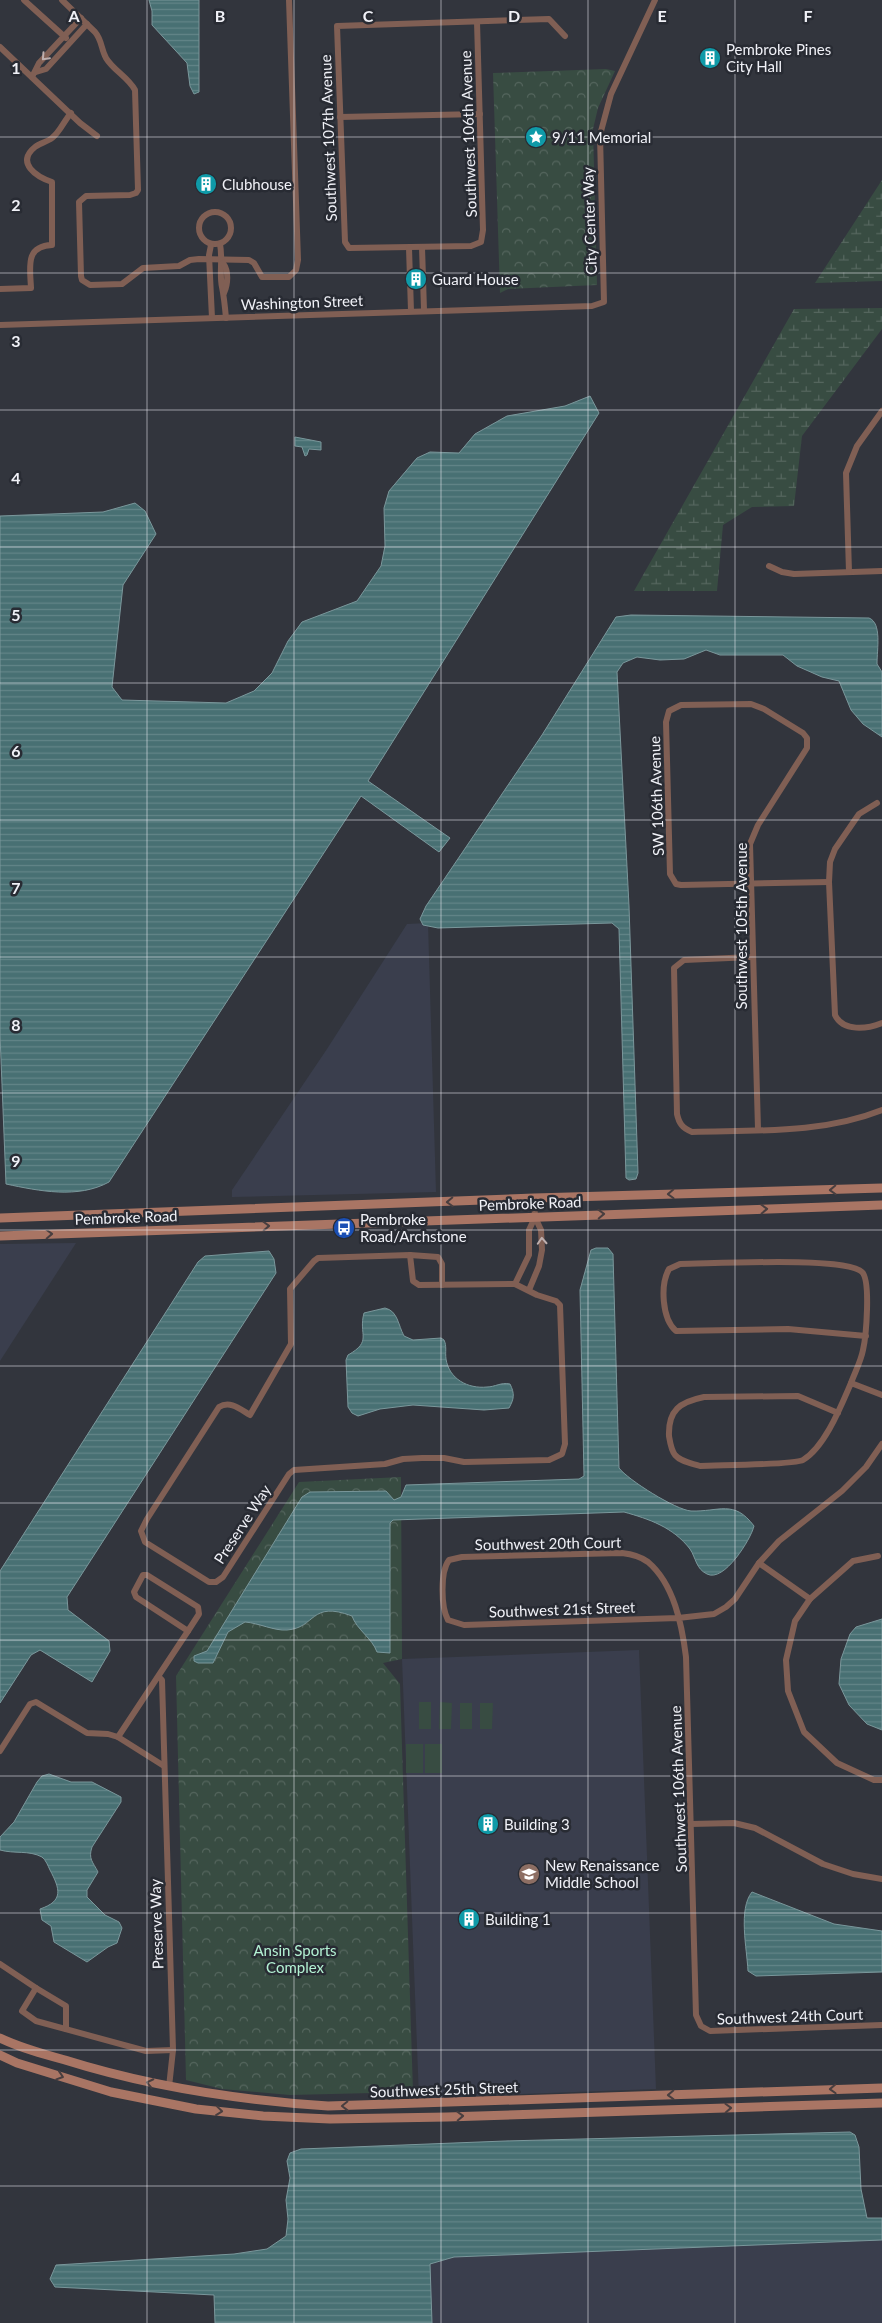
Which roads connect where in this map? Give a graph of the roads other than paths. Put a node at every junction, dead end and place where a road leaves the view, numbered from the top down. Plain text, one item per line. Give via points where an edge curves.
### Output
1 (24, 0) edge
2 (62, 0) edge
3 (289, 0) edge
4 (655, 0) edge
5 (81, 18) junction
6 (477, 22) junction
7 (87, 24) junction
8 (64, 36) junction
9 (565, 36) dead end
10 (70, 42) junction
11 (0, 47) edge
12 (34, 74) junction
13 (71, 113) junction
14 (480, 114) junction
15 (340, 118) junction
16 (98, 136) dead end
17 (220, 244) junction
18 (211, 245) junction
19 (408, 248) junction
20 (422, 248) junction
21 (218, 260) junction
22 (409, 272) junction
23 (422, 272) junction
24 (211, 287) junction
25 (0, 289) edge
26 (223, 290) junction
27 (604, 302) joint
28 (410, 310) junction
29 (424, 310) junction
30 (212, 318) junction
31 (226, 318) junction
32 (0, 325) edge
33 (882, 411) edge
34 (769, 566) dead end
35 (882, 571) edge
36 (849, 572) junction
37 (807, 738) joint
38 (877, 803) dead end
39 (829, 882) junction
40 (751, 884) junction
41 (752, 957) junction
42 (882, 1023) edge
43 (882, 1110) edge
44 (758, 1129) junction
45 (882, 1188) edge
46 (534, 1198) junction
47 (882, 1205) edge
48 (217, 1210) junction
49 (535, 1217) junction
50 (0, 1218) edge
51 (217, 1228) junction
52 (0, 1236) edge
53 (410, 1255) junction
54 (526, 1262) junction
55 (538, 1266) junction
56 (442, 1284) junction
57 (515, 1284) junction
58 (529, 1290) junction
59 (866, 1336) junction
60 (851, 1382) junction
61 (882, 1394) edge
62 (838, 1413) junction
63 (882, 1444) edge
64 (878, 1556) dead end
65 (647, 1561) joint
66 (759, 1563) junction
67 (810, 1599) junction
68 (678, 1618) junction
69 (448, 1620) joint
70 (188, 1631) junction
71 (159, 1677) junction
72 (118, 1737) junction
73 (0, 1751) edge
74 (164, 1766) junction
75 (882, 1780) edge
76 (691, 1824) junction
77 (882, 1879) edge
78 (0, 1964) edge
79 (36, 1988) junction
80 (882, 2025) edge
81 (701, 2026) joint
82 (66, 2029) junction
83 (0, 2038) edge
84 (173, 2050) junction
85 (0, 2055) edge
86 (169, 2087) junction
87 (882, 2088) edge
88 (882, 2102) edge

1 - 8 street
2 - 5 street
3 - 21 street via 298,265 289,277 262,278 249,260
4 - 27 street, City Center Way via 611,94 600,135
5 - 7 street
5 - 8 street
6 - 9 street via 549,20
6 - 14 street, Southwest 106th Avenue
6 - 15 street, Southwest 107th Avenue via 337,26
7 - 10 street
7 - 21 street via 100,37 105,57 135,90 138,190 130,195 86,196 80,199 82,280 90,284 122,284 143,268 179,266 190,260
8 - 10 street
8 -> 12 street via 39,63
10 - 12 street via 46,69
11 - 12 street
12 - 13 street
13 - 16 street
13 - 25 street via 55,136 36,147 28,158 33,174 52,182 52,245 39,247 33,252 30,260 31,288
14 - 15 street
14 - 20 street, Southwest 106th Avenue via 483,238 478,244
15 - 19 street, Southwest 107th Avenue via 345,242 349,248
17 - 18 street
17 - 18 street via 229,238 231,227 226,217 217,212 206,214 199,223 199,234
17 - 21 street
18 - 21 street
19 - 20 street
19 - 22 street
20 - 23 street
21 - 24 street
21 - 26 street via 226,268 227,287
22 - 23 street
22 - 28 street
23 - 29 street
24 - 26 street
24 - 30 street
26 - 31 street
27 - 29 street, Washington Street via 592,306
28 - 29 street, Washington Street
28 - 31 street, Washington Street
30 - 31 street, Washington Street
30 - 32 street, Washington Street
33 - 36 street via 857,446 846,473
34 - 36 street via 794,574
35 - 36 street
37 - 40 street, Southwest 105th Avenue via 807,748 753,834 750,844
37 - 40 street, SW 106th Avenue via 764,708 751,704 681,705 669,711 666,722 670,874 681,885
38 - 39 street via 860,814 835,849 830,862
39 - 40 street
39 - 42 street via 833,1003 838,1021 854,1028
40 - 41 street, Southwest 105th Avenue
41 - 44 street, Southwest 105th Avenue
41 - 44 street via 684,960 674,968 677,1114 683,1127 692,1132
43 - 44 street via 833,1125
45 -> 46 main road, Pembroke Road
46 -> 48 main road, Pembroke Road
46 - 49 street
49 -> 47 main road, Pembroke Road
48 - 50 main road, Pembroke Road
48 - 51 main road
51 -> 49 main road, Pembroke Road
49 - 54 street via 529,1230
55 -> 49 street via 542,1239
52 -> 51 main road, Pembroke Road
53 - 56 street, Preserve Way via 414,1281
53 - 56 street via 438,1257 442,1264
53 - 58 street, Preserve Way via 318,1258 314,1261 290,1289 290,1344 250,1415 230,1404 219,1407 147,1519 141,1531 145,1542 209,1582 216,1582 223,1577 294,1470 386,1464 422,1458 464,1462 558,1458 565,1444 560,1305
54 - 55 street
54 - 57 street
55 - 58 street
56 - 57 street, Preserve Way
57 - 58 street, Preserve Way
59 - 59 street via 866,1280 862,1272 852,1266 790,1262 680,1264 669,1269 664,1277 666,1317 676,1331 788,1328
59 - 60 street
60 - 61 street
60 - 62 street
62 - 62 street via 815,1450 802,1461 700,1466 685,1462 675,1454 670,1443 671,1416 689,1400 704,1397 798,1396
63 - 66 street, Southwest 21st Street via 866,1467 842,1491 779,1541
64 - 67 street via 853,1561
65 - 68 street, Southwest 106th Avenue via 664,1583
65 - 69 street, Southwest 20th Court via 637,1555 599,1552 449,1560 443,1571 444,1613
66 - 67 street
66 - 68 street, Southwest 21st Street via 726,1607 714,1614
67 - 75 street via 795,1621 786,1660 788,1691 804,1732 837,1763 874,1780
68 - 69 street, Southwest 21st Street via 464,1625
68 - 76 street, Southwest 106th Avenue via 686,1657
70 - 70 street via 199,1614 198,1607 147,1575 143,1576 134,1592 136,1597
70 - 71 street
71 - 72 street
71 - 74 street, Preserve Way via 162,1680
72 - 73 street via 88,1733 34,1702
72 - 74 street
74 - 84 street, Preserve Way
76 - 77 street via 734,1823 755,1828 822,1864
76 - 81 street, Southwest 106th Avenue via 696,2015
78 - 79 street
79 - 82 street via 66,2006
79 - 82 street via 22,2011 24,2014 36,2021
80 - 81 street, Southwest 24th Court via 710,2031
82 - 84 street via 146,2051
86 -> 83 main road, Southwest 25th Street via 110,2074
84 - 86 street, Preserve Way
85 -> 88 main road, Southwest 25th Street via 111,2092 196,2109 263,2116 330,2119
87 -> 86 main road, Southwest 25th Street via 328,2106 266,2102

